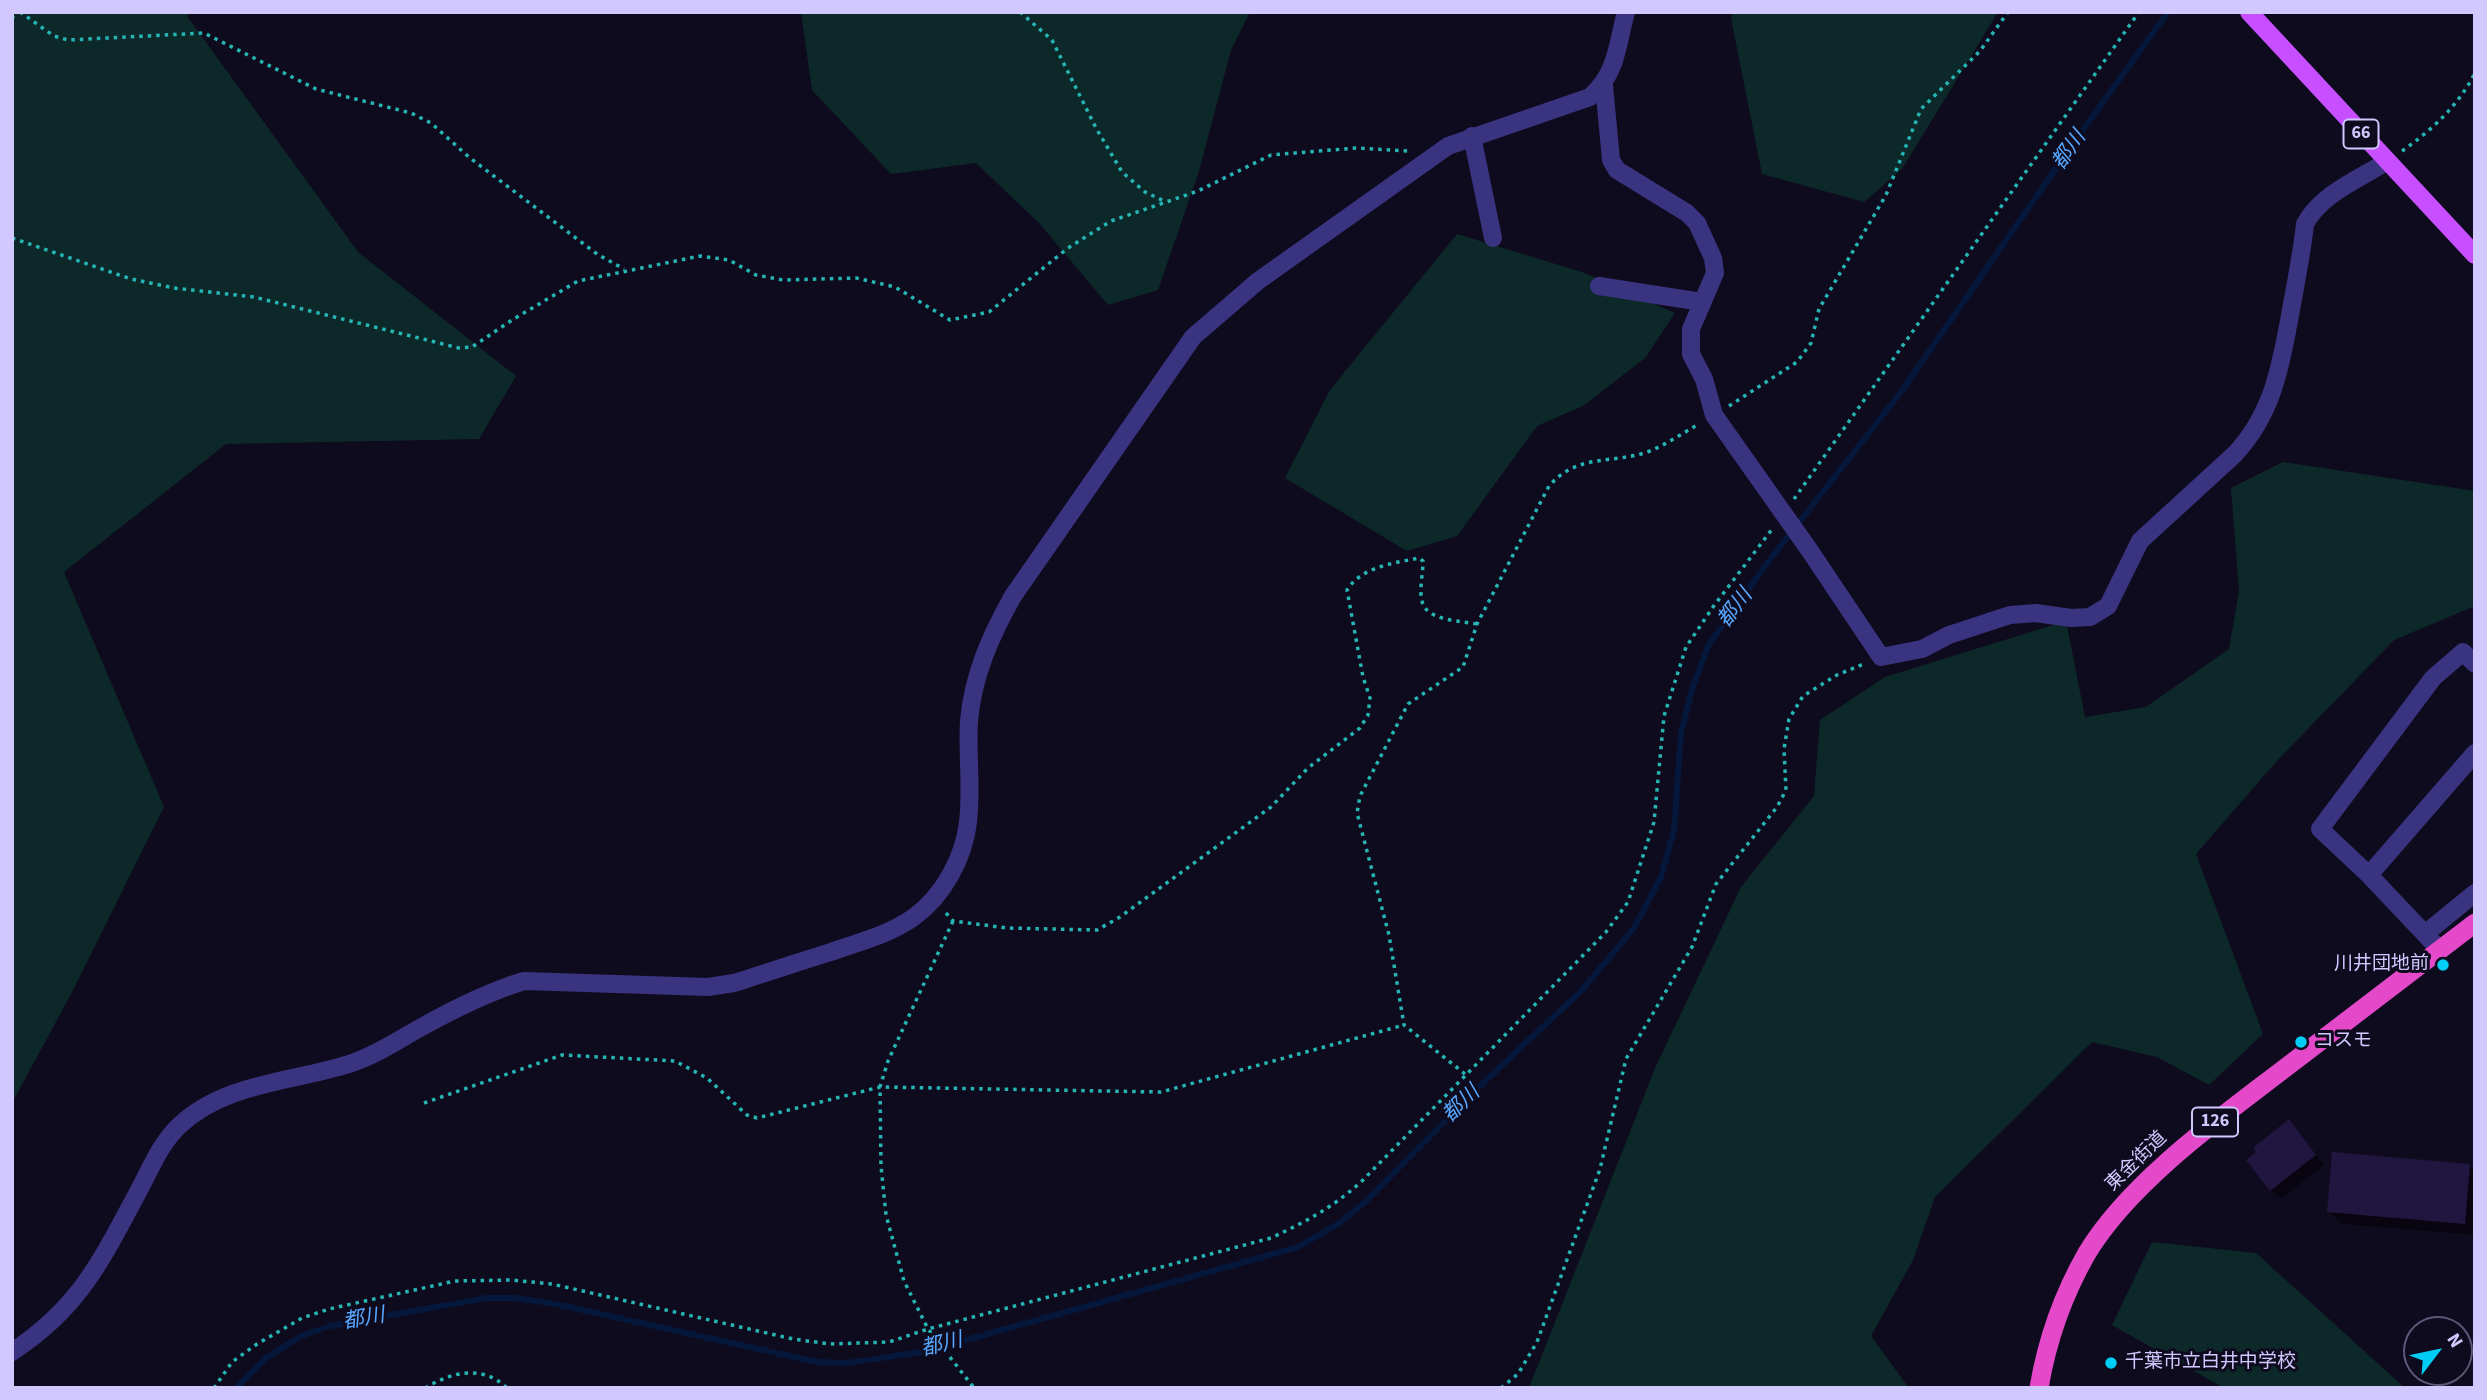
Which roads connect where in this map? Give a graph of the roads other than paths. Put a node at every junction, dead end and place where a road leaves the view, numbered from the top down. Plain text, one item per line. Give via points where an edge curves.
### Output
1 (1626, 12) edge
2 (2249, 12) edge
3 (1604, 85) junction
4 (1472, 136) junction
5 (2386, 162) junction
6 (1493, 238) dead end
7 (2475, 255) edge
8 (1599, 286) dead end
9 (1702, 302) junction
10 (2475, 664) edge
11 (2475, 753) edge
12 (2369, 874) junction
13 (2475, 893) edge
14 (2475, 923) edge
15 (2426, 933) junction
16 (2440, 950) junction
17 (12, 1352) edge
18 (2039, 1388) edge

1 - 3 street
2 - 5 main road, 66
3 - 4 street via 1590,97
3 - 9 street via 1611,160 1617,170 1687,213 1697,223 1713,258 1715,273
4 - 6 street
4 - 17 street via 1427,160 1258,281 1193,337 992,632 969,719 968,823 959,855 934,901 883,935 734,983 524,981 498,989 354,1062 228,1094 179,1126 94,1273 47,1327
5 - 7 main road, 66
5 - 9 street via 2321,202 2305,224 2279,377 2261,420 2235,454 2140,541 2108,606 2091,617 2010,615 1922,649 1881,657 1714,415 1691,354 1691,329
8 - 9 street
10 - 12 street via 2463,652 2433,678 2320,829
11 - 12 street
12 - 15 street
13 - 15 street
14 - 16 highway, 東金街道 / 126
15 - 16 street
16 - 18 highway, 東金街道 / 126 via 2202,1132 2113,1218 2067,1291

